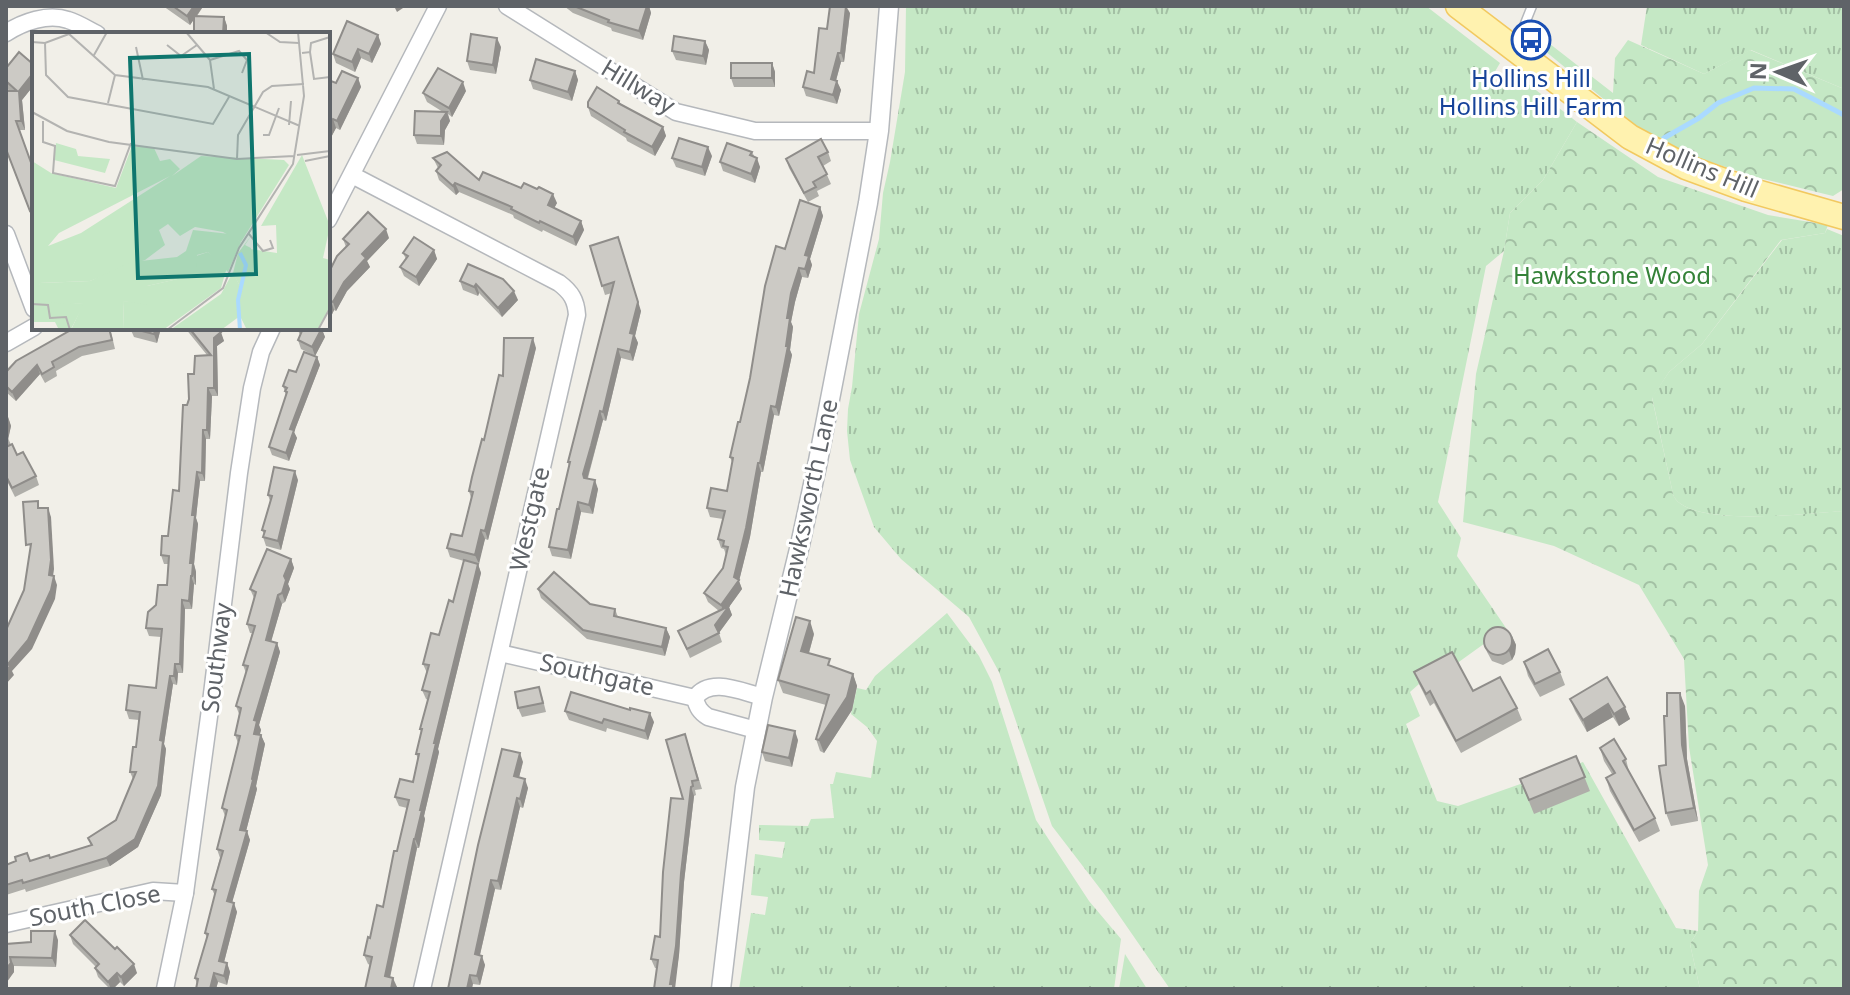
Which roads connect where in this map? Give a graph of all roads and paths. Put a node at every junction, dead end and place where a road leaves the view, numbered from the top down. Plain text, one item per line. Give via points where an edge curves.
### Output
1 (438, 6) edge
2 (507, 6) edge
3 (889, 6) edge
4 (1458, 6) edge
5 (1532, 6) edge
6 (93, 32) edge
7 (6, 33) edge
8 (1515, 50) junction
9 (879, 131) junction
10 (352, 175) junction
11 (330, 216) edge
12 (1844, 217) edge
13 (6, 234) edge
14 (32, 304) edge
15 (32, 328) edge
16 (271, 330) edge
17 (6, 343) edge
18 (500, 653) junction
19 (763, 697) junction
20 (695, 698) junction
21 (756, 730) junction
22 (185, 893) junction
23 (6, 924) edge
24 (165, 989) edge
25 (422, 989) edge
26 (721, 989) edge

1 - 10 street
2 - 9 street, Hillway via 676,112 755,131
3 - 9 street, Hawksworth Lane
4 - 8 main road, Hollins Hill
5 - 8 lane
6 - 7 street via 53,18
8 - 12 main road, Hollins Hill via 1630,137 1686,167
9 - 19 street, Hawksworth Lane via 818,461
10 - 11 street
10 - 18 street, Westgate via 559,283 577,305
13 - 14 street
15 - 17 street
16 - 22 street, Southway via 252,388 239,473
18 - 20 street, Southgate
18 - 25 street, Westgate
19 - 20 street, Southgate via 716,686 700,690
19 - 21 street, Hawksworth Lane
20 - 21 street, Southgate via 708,717
21 - 26 street, Hawksworth Lane
22 - 23 street, South Close via 153,891
22 - 24 street, Southway

